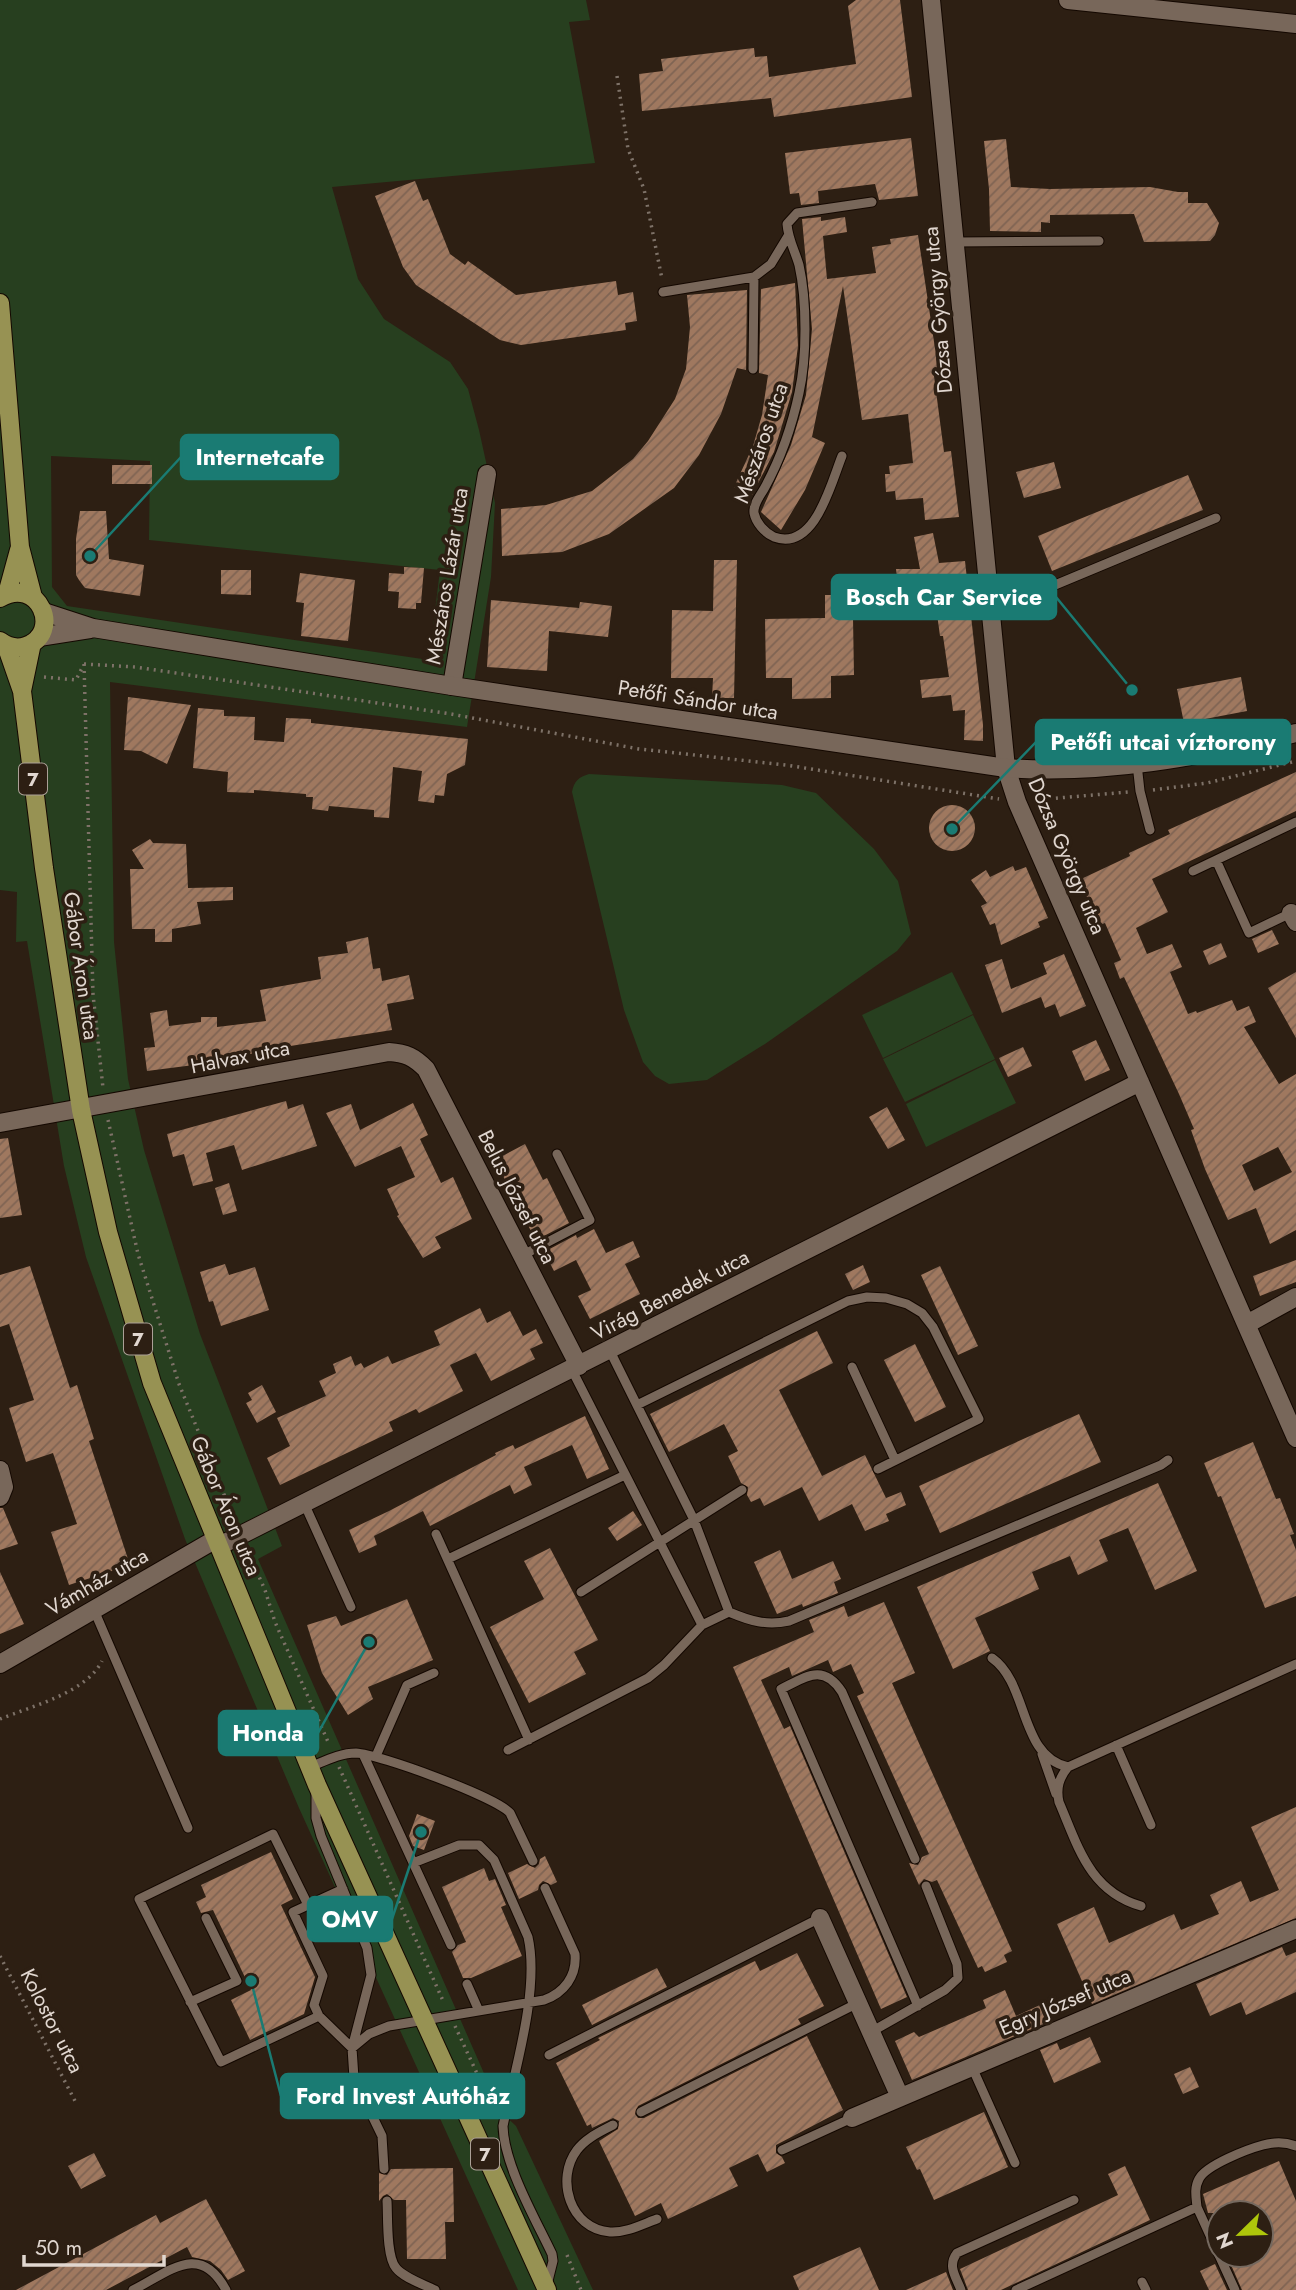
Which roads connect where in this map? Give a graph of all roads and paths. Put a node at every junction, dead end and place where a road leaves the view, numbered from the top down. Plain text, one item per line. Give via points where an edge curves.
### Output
1 (931, 0) edge
2 (1068, 0) edge
3 (1296, 24) edge
4 (617, 76) dead end
5 (872, 202) dead end
6 (788, 236) junction
7 (1099, 241) dead end
8 (955, 242) junction
9 (754, 277) junction
10 (663, 292) joint
11 (0, 303) edge
12 (752, 369) dead end
13 (842, 456) dead end
14 (487, 474) dead end
15 (1216, 518) dead end
16 (20, 547) junction
17 (4, 596) edge
18 (988, 600) junction
19 (38, 604) junction
20 (93, 628) junction
21 (35, 640) junction
22 (3, 643) edge
23 (84, 664) junction
24 (24, 682) junction
25 (452, 686) junction
26 (1296, 733) edge
27 (1296, 761) edge
28 (1137, 764) junction
29 (1006, 768) junction
30 (1246, 774) dead end
31 (1017, 802) junction
32 (1296, 822) edge
33 (1150, 830) dead end
34 (1216, 860) junction
35 (1193, 872) dead end
36 (1294, 915) edge
37 (408, 1054) joint
38 (1140, 1082) junction
39 (104, 1105) junction
40 (81, 1110) junction
41 (0, 1122) edge
42 (557, 1154) dead end
43 (521, 1256) junction
44 (1296, 1297) edge
45 (1247, 1324) junction
46 (610, 1351) junction
47 (852, 1367) dead end
48 (576, 1368) junction
49 (637, 1405) junction
50 (1296, 1438) edge
51 (895, 1460) junction
52 (1168, 1460) dead end
53 (878, 1469) dead end
54 (0, 1470) edge
55 (625, 1475) junction
56 (742, 1490) dead end
57 (0, 1497) edge
58 (304, 1503) junction
59 (694, 1520) junction
60 (436, 1534) dead end
61 (241, 1535) junction
62 (660, 1542) junction
63 (217, 1543) junction
64 (448, 1559) junction
65 (581, 1592) dead end
66 (351, 1606) dead end
67 (94, 1610) junction
68 (729, 1612) junction
69 (702, 1625) junction
70 (111, 1646) junction
71 (992, 1658) dead end
72 (0, 1664) edge
73 (1296, 1664) edge
74 (434, 1673) dead end
75 (0, 1719) edge
76 (529, 1740) junction
77 (1116, 1745) junction
78 (508, 1750) dead end
79 (1040, 1751) junction
80 (363, 1754) junction
81 (376, 1756) junction
82 (335, 1757) junction
83 (310, 1767) junction
84 (1068, 1767) junction
85 (317, 1785) junction
86 (1059, 1802) junction
87 (1151, 1825) dead end
88 (188, 1828) dead end
89 (915, 1859) dead end
90 (533, 1861) dead end
91 (413, 1863) junction
92 (926, 1886) dead end
93 (545, 1888) dead end
94 (343, 1889) junction
95 (308, 1905) junction
96 (1140, 1906) dead end
97 (206, 1918) dead end
98 (820, 1918) joint
99 (1296, 1929) edge
100 (451, 1945) dead end
101 (0, 1956) edge
102 (467, 1984) dead end
103 (190, 2002) junction
104 (528, 2003) junction
105 (858, 2003) junction
106 (918, 2006) junction
107 (479, 2011) junction
108 (319, 2016) junction
109 (450, 2016) junction
110 (423, 2020) junction
111 (871, 2032) junction
112 (352, 2048) junction
113 (549, 2055) dead end
114 (972, 2067) junction
115 (900, 2097) junction
116 (75, 2101) dead end
117 (641, 2112) dead end
118 (852, 2118) joint
119 (613, 2125) dead end
120 (503, 2126) junction
121 (1296, 2146) edge
122 (782, 2150) dead end
123 (1015, 2163) dead end
124 (384, 2169) dead end
125 (1074, 2200) dead end
126 (387, 2201) dead end
127 (1196, 2207) junction
128 (657, 2219) dead end
129 (562, 2246) dead end
130 (1040, 2279) junction
131 (547, 2289) edge
132 (133, 2290) edge
133 (226, 2290) edge
134 (435, 2290) edge
135 (581, 2290) edge
136 (961, 2290) edge
137 (1016, 2290) edge
138 (1038, 2290) edge
139 (1234, 2290) edge

1 - 8 street, Dózsa György utca
2 - 3 street
4 - 10 path via 628,149 647,200
5 - 6 lane via 797,213 787,224
6 - 9 lane via 771,264
6 - 13 lane, Mészáros utca via 799,264 803,366 787,436 755,504 755,517 766,533 789,538 809,530
7 - 8 lane
8 - 18 street, Dózsa György utca
9 - 10 lane
9 - 12 lane
11 - 16 main road, Gábor Áron utca / 7
14 - 25 street, Mészáros Lázár utca
15 - 18 lane via 1055,586
16 - 17 main road, Gábor Áron utca / 7
16 - 19 main road, Gábor Áron utca / 7
17 - 19 main road, Gábor Áron utca / 7 via 25,593
18 - 29 street, Dózsa György utca
19 - 20 street, Petőfi Sándor utca
19 - 21 main road, Gábor Áron utca / 7 via 43,629
20 - 21 street, Petőfi Sándor utca
20 - 25 street, Petőfi Sándor utca
21 - 22 main road, Gábor Áron utca / 7 via 15,648
21 - 24 main road, Gábor Áron utca / 7
22 - 24 main road, Gábor Áron utca / 7
23 - 24 path via 75,680
23 - 31 path via 284,689 451,714 639,750 786,765
23 - 39 path via 93,994
24 - 40 main road, Gábor Áron utca / 7 via 44,868
25 - 29 street, Petőfi Sándor utca
26 - 28 street, Petőfi Sándor utca
27 - 30 path
28 - 29 street, Petőfi Sándor utca via 1068,770
28 - 33 lane
29 - 31 street, Dózsa György utca
31 - 38 street, Dózsa György utca
32 - 34 lane
34 - 35 lane
34 - 36 lane via 1249,933
37 - 39 street, Halvax utca via 389,1052
37 - 43 street, Belus József utca via 426,1069
38 - 45 street, Dózsa György utca
38 - 46 street, Virág Benedek utca
39 - 40 street, Halvax utca
39 - 61 path via 138,1254 175,1371
40 - 41 street, Halvax utca
40 - 63 main road, Gábor Áron utca / 7 via 108,1231 152,1382
42 - 43 lane via 590,1220
43 - 48 street, Belus József utca
44 - 45 street
45 - 50 street, Dózsa György utca
46 - 48 street, Virág Benedek utca
46 - 49 lane
47 - 51 lane
48 - 55 lane
48 - 58 street, Virág Benedek utca
49 - 51 lane via 848,1301 886,1298 914,1308 933,1326 979,1419
49 - 59 lane
51 - 53 lane
52 - 68 lane via 789,1621 766,1624
54 - 57 street via 4,1487
55 - 62 lane
55 - 64 lane
56 - 59 lane
58 - 61 street, Virág Benedek utca
58 - 66 lane
59 - 62 lane
59 - 68 lane
60 - 64 lane
61 - 63 street, Virág Benedek utca
61 - 82 path
62 - 65 lane
62 - 69 lane
63 - 67 street, Vámház utca
63 - 83 main road, Gábor Áron utca / 7
64 - 76 lane
67 - 70 lane
67 - 72 street, Vámház utca
68 - 69 lane
69 - 76 lane via 648,1678
70 - 75 path via 97,1672 82,1685
70 - 88 lane
71 - 79 lane via 1009,1678
73 - 77 lane
74 - 81 lane via 407,1685
76 - 78 lane
77 - 84 lane
77 - 87 lane
79 - 84 lane
79 - 86 lane
80 - 81 lane
80 - 82 lane
80 - 91 lane
81 - 90 lane via 505,1807
82 - 83 lane
82 - 109 path
83 - 85 main road, Gábor Áron utca / 7
84 - 86 lane via 1058,1783
85 - 94 lane via 316,1818
85 - 110 main road, Gábor Áron utca / 7
86 - 96 lane via 1087,1867 1118,1897
89 - 106 lane via 836,1682 817,1674 781,1689
91 - 100 lane
91 - 104 lane via 465,1844 479,1845 489,1853 528,1937
92 - 106 lane via 959,1972 954,1984
93 - 104 lane via 576,1964 554,1997
94 - 95 lane
94 - 112 lane via 370,1962 369,1985
95 - 103 lane via 274,1834 139,1899
95 - 108 lane via 293,1912 323,1976 314,2005
97 - 103 lane via 237,1981
98 - 105 street
98 - 113 lane
99 - 114 street, Egry József utca
101 - 116 path, Kolostor utca
102 - 107 lane
103 - 108 lane via 220,2062
104 - 107 lane
104 - 120 lane
105 - 111 street
105 - 117 lane
106 - 111 lane
107 - 109 lane
108 - 112 lane
109 - 110 lane
109 - 120 path
110 - 112 lane via 379,2029
110 - 131 main road, Gábor Áron utca / 7
111 - 115 street
112 - 124 lane via 356,2085 382,2136
114 - 115 street, Egry József utca
114 - 123 lane
115 - 118 street, Egry József utca
118 - 122 lane
119 - 128 lane via 585,2142 572,2158 565,2184 568,2197 580,2216 601,2230 624,2230
120 - 131 lane via 508,2156 552,2254
121 - 127 lane via 1261,2145 1207,2169 1198,2179
125 - 136 lane via 957,2253 952,2268
126 - 134 lane via 391,2260 396,2269
127 - 130 lane
127 - 139 lane
129 - 135 path
130 - 137 lane
130 - 138 lane
132 - 133 lane via 192,2262 211,2270

